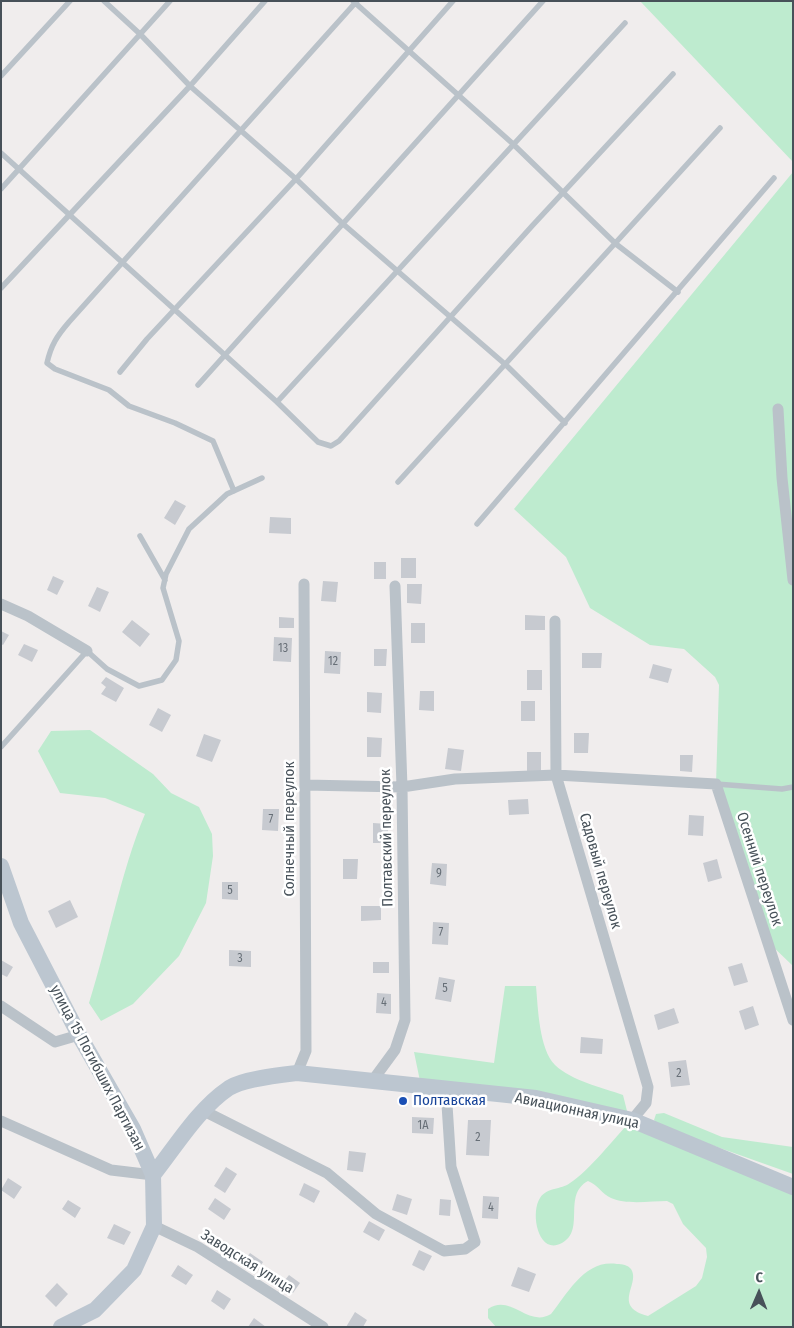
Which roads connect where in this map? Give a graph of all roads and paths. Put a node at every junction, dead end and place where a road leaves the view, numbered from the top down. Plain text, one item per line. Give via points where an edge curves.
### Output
1 (70, 1) edge
2 (104, 1) edge
3 (170, 1) edge
4 (265, 1) edge
5 (453, 1) edge
6 (543, 1) edge
7 (355, 2) edge
8 (625, 23) dead end
9 (140, 34) junction
10 (408, 51) junction
11 (673, 74) dead end
12 (1, 76) edge
13 (190, 86) junction
14 (458, 96) junction
15 (720, 128) dead end
16 (242, 130) junction
17 (512, 143) junction
18 (1, 153) edge
19 (19, 169) junction
20 (774, 178) dead end
21 (296, 179) junction
22 (1, 189) edge
23 (562, 193) junction
24 (70, 215) junction
25 (342, 223) junction
26 (616, 244) junction
27 (122, 263) junction
28 (398, 271) junction
29 (1, 288) edge
30 (678, 292) junction
31 (174, 310) junction
32 (451, 318) junction
33 (225, 355) junction
34 (506, 365) junction
35 (120, 372) dead end
36 (198, 384) dead end
37 (277, 402) junction
38 (778, 408) dead end
39 (565, 423) junction
40 (262, 478) dead end
41 (398, 482) dead end
42 (234, 491) junction
43 (477, 524) dead end
44 (140, 536) dead end
45 (165, 580) junction
46 (793, 580) edge
47 (304, 584) dead end
48 (395, 586) dead end
49 (1, 604) edge
50 (555, 621) dead end
51 (87, 651) junction
52 (1, 747) edge
53 (556, 775) junction
54 (716, 784) junction
55 (305, 785) junction
56 (402, 787) junction
57 (793, 787) edge
58 (1, 866) edge
59 (1, 1006) edge
60 (793, 1020) edge
61 (79, 1035) junction
62 (297, 1073) junction
63 (373, 1080) junction
64 (446, 1089) junction
65 (204, 1111) junction
66 (632, 1120) junction
67 (1, 1121) edge
68 (153, 1175) junction
69 (793, 1187) edge
70 (154, 1226) junction
71 (61, 1327) edge
72 (323, 1327) edge

1 - 12 lane
2 - 9 lane
3 - 9 lane
4 - 13 lane
5 - 10 lane
6 - 14 lane
7 - 10 lane
7 - 16 lane
8 - 17 lane
9 - 13 lane
9 - 19 lane
10 - 14 lane
10 - 21 lane
11 - 23 lane
13 - 16 lane
13 - 24 lane
14 - 17 lane
14 - 25 lane
15 - 26 lane
16 - 21 lane
16 - 27 lane
17 - 23 lane
17 - 28 lane
18 - 19 lane
19 - 22 lane
19 - 24 lane
20 - 30 lane
21 - 25 lane
21 - 31 lane
23 - 26 lane
23 - 32 lane
24 - 27 lane
24 - 29 lane
25 - 28 lane
25 - 33 lane
26 - 30 lane
26 - 34 lane
27 - 31 lane
27 - 42 lane via 53,341 47,363 109,390 129,406 214,440
28 - 32 lane
28 - 37 lane
30 - 39 lane
31 - 33 lane
31 - 35 lane
32 - 34 lane
32 - 37 lane via 331,446 318,442
33 - 36 lane
33 - 37 lane
34 - 39 lane
34 - 41 lane
38 - 46 street
39 - 43 lane
40 - 42 lane
42 - 45 lane via 189,529
44 - 45 lane
45 - 51 lane via 163,588 179,641 176,660 162,680 140,686 107,669
47 - 55 street, Солнечный переулок
48 - 56 street, Полтавский переулок
49 - 51 street
50 - 53 street, Садовый переулок
51 - 52 lane
53 - 54 street
53 - 56 street via 455,779
53 - 66 street, Садовый переулок via 648,1087 646,1103
54 - 57 lane
54 - 60 street, Осенний переулок
55 - 56 street
55 - 62 street, Солнечный переулок via 306,1051
56 - 63 street, Полтавский переулок via 405,1020 395,1050
58 - 61 street, улица 15 Погибших Партизан via 21,923
59 - 61 street via 55,1042
61 - 68 street, улица 15 Погибших Партизан via 133,1129
62 - 63 street, Авиационная улица
62 - 65 street, Авиационная улица via 230,1087
63 - 64 street, Авиационная улица
64 - 65 street via 451,1166 475,1242 465,1249 444,1251 376,1214 327,1173
64 - 66 street, Авиационная улица via 536,1098
65 - 68 street, Авиационная улица
66 - 69 street, Авиационная улица
67 - 68 street via 111,1170
68 - 70 street, улица 15 Погибших Партизан
70 - 71 street, улица 15 Погибших Партизан via 134,1270 95,1310
70 - 72 street, Заводская улица via 198,1247

